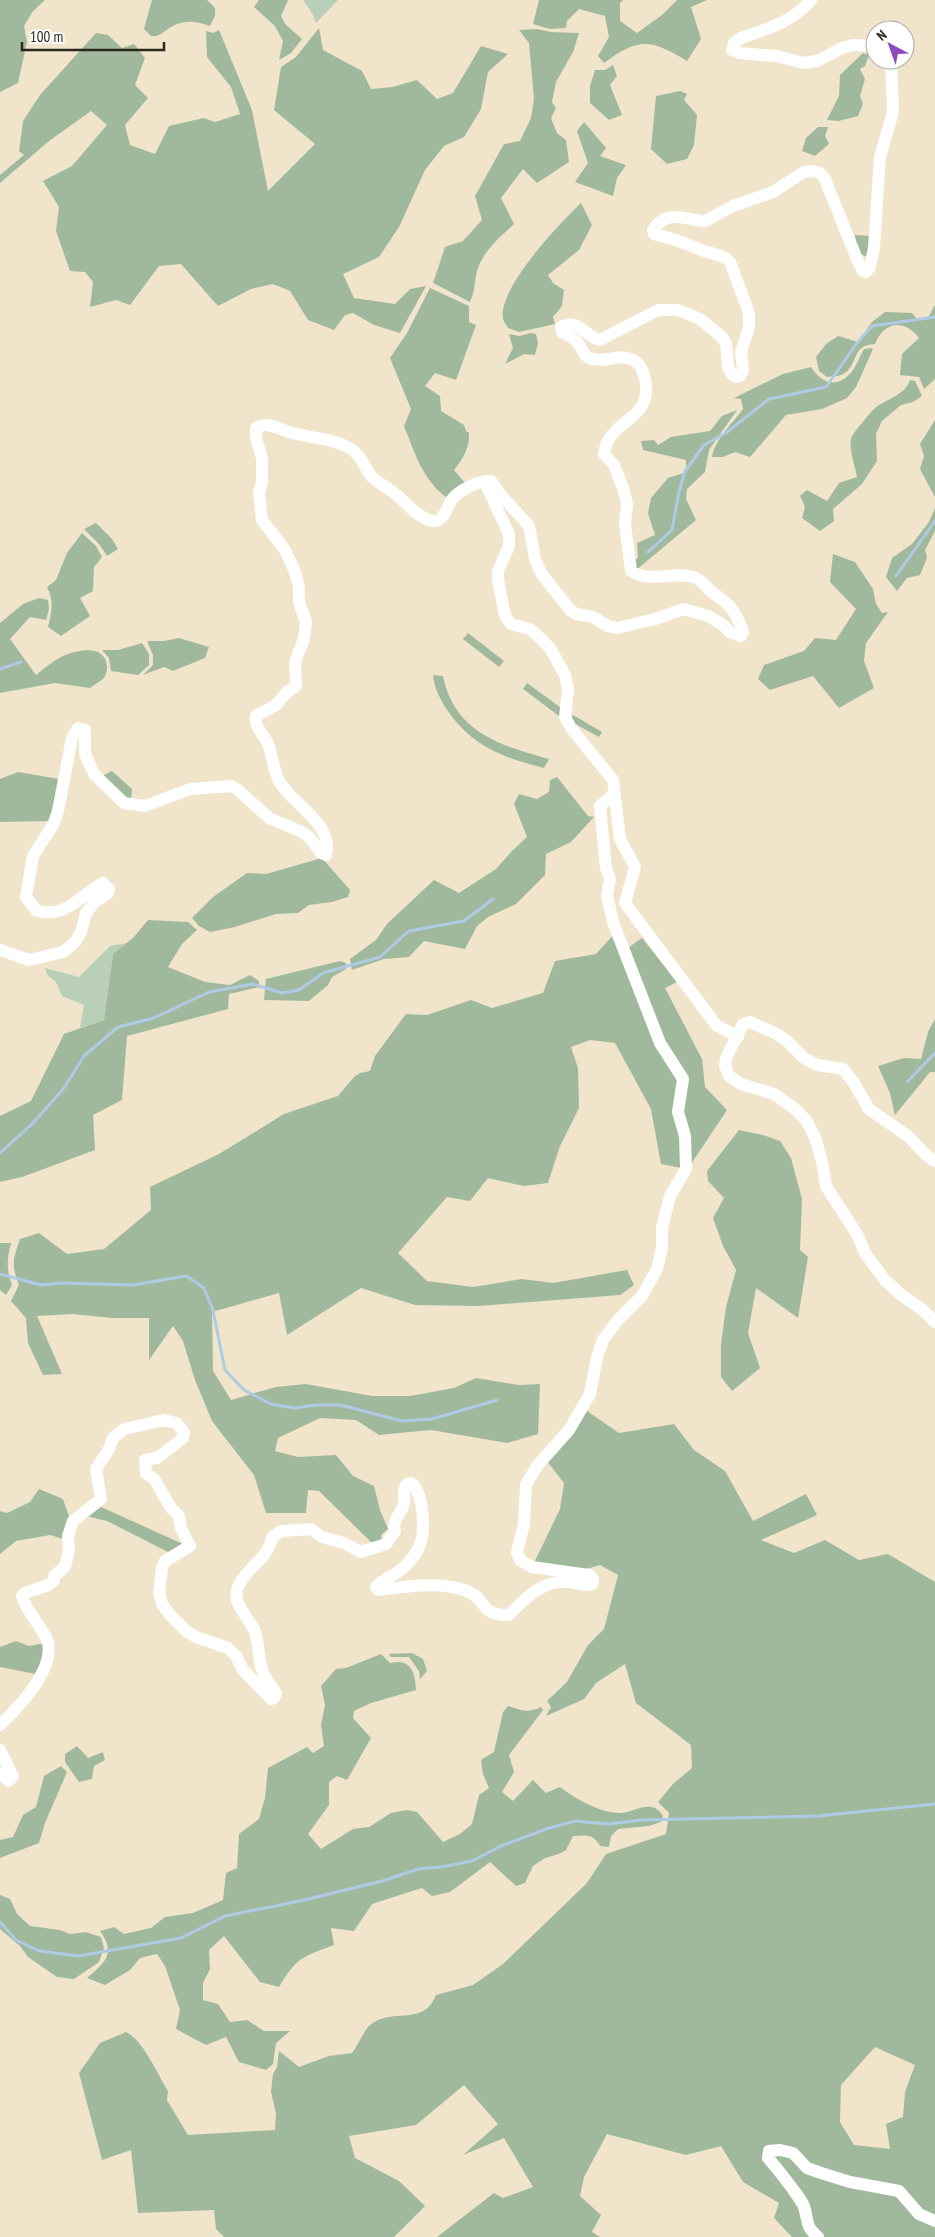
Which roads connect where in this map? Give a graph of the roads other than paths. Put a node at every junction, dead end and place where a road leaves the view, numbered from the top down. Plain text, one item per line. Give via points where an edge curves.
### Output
1 (810, 0) edge
2 (865, 46) edge
3 (891, 70) edge
4 (482, 482) junction
5 (614, 794) junction
6 (0, 950) edge
7 (738, 1036) junction
8 (935, 1161) edge
9 (935, 1322) edge
10 (0, 1725) edge
11 (0, 1750) edge
12 (0, 1773) edge
13 (935, 2221) edge
14 (818, 2237) edge

1 - 2 street via 790,19 741,38 734,43 732,50 804,63 818,61 842,48
3 - 4 street via 893,112 880,157 874,248 866,272 859,264 825,179 812,170 773,192 733,206 705,221 681,216 661,222 652,230 654,234 672,237 730,262 748,313 749,327 741,352 743,370 740,376 736,377 728,367 726,344 722,337 700,320 678,310 658,310 600,340 573,324 561,327 562,332 577,342 583,354 590,359 626,358 639,364 643,372 647,393 645,402 641,410 611,436 604,454 614,465 627,504 625,524 630,571 636,575 693,577 701,581 729,603 743,632 741,636 708,616 684,609 617,628 593,617 576,614 542,572 535,558 529,526 492,481
4 - 5 street via 509,534 509,546 498,571 505,616 511,624 530,629 550,648 558,661 566,675 568,690 565,717 613,780
4 - 6 street via 456,496 438,521 430,521 371,476 353,450 266,424 256,428 262,458 262,520 285,550 295,572 299,602 306,622 304,639 295,662 296,686 255,720 268,744 279,782 316,820 326,837 329,844 326,855 302,832 269,818 231,786 190,789 145,806 124,803 94,774 85,754 85,730 78,728 72,738 54,823 33,856 26,897 37,911 55,913 73,906 103,883 109,889 89,908 81,932 63,952 29,960
5 - 7 street via 620,839 635,867 625,903 716,1025
5 - 10 street via 600,806 610,879 607,896 613,922 648,1015 660,1043 683,1079 678,1112 686,1136 686,1169 670,1196 657,1269 642,1296 603,1340 590,1394 569,1430 536,1466 526,1485 524,1524 517,1552 520,1560 532,1567 589,1575 592,1584 548,1584 524,1598 508,1615 488,1612 479,1597 452,1587 378,1590 376,1587 380,1582 399,1571 423,1540 422,1505 414,1485 406,1484 404,1504 392,1538 386,1544 360,1552 322,1537 311,1529 282,1531 272,1537 264,1556 238,1585 238,1605 253,1628 261,1667 276,1693 271,1699 243,1670 228,1648 187,1632 162,1604 159,1593 165,1561 190,1546 179,1516 155,1480 146,1473 144,1463 157,1458 183,1438 184,1432 171,1420 124,1429 113,1438 96,1469 101,1499 73,1521 64,1567 48,1586 22,1596 48,1642 49,1652 37,1684
7 - 8 street via 743,1024 750,1022 786,1040 804,1058 817,1065 843,1070 869,1109 909,1136
7 - 9 street via 726,1058 729,1076 741,1084 774,1094 806,1120 820,1154 826,1186 858,1236 865,1253 884,1279
11 - 12 street via 13,1776 9,1781
13 - 14 street via 919,2214 899,2192 850,2182 807,2168 793,2152 769,2151 768,2158 804,2204 805,2218

